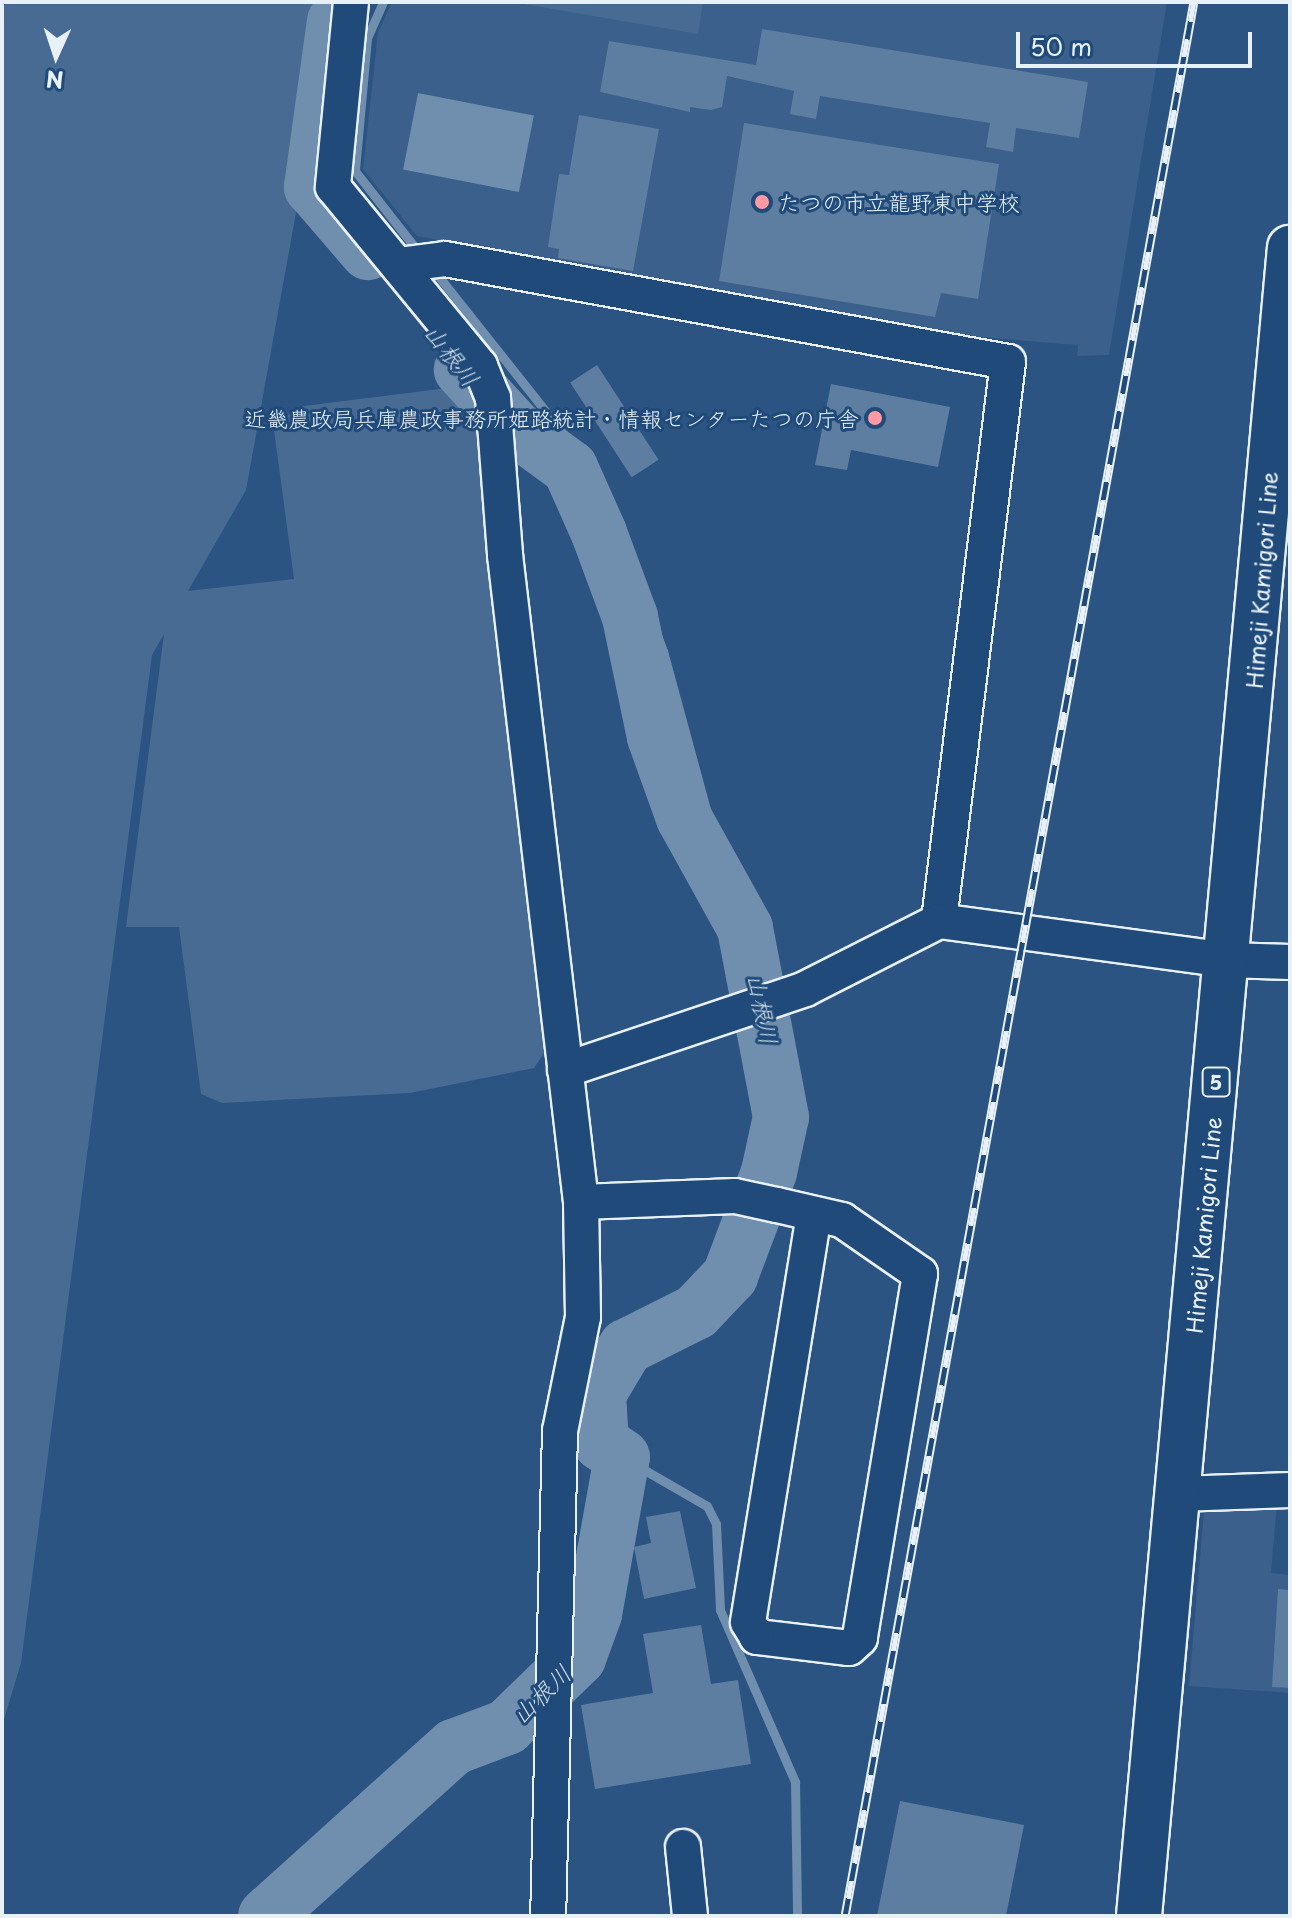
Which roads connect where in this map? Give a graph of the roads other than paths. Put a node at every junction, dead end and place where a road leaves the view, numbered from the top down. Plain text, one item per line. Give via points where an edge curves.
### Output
1 (351, 2) edge
2 (1290, 248) edge
3 (398, 265) junction
4 (939, 921) junction
5 (1226, 960) junction
6 (1290, 962) edge
7 (565, 1070) junction
8 (581, 1202) junction
9 (814, 1214) junction
10 (1290, 1490) edge
11 (1178, 1494) junction
12 (683, 1847) dead end
13 (548, 1916) edge
14 (690, 1916) edge
15 (1139, 1916) edge

1 - 3 street via 333,187
2 - 5 main road, Himeji Kamigori Line / 5
3 - 4 street via 445,259 1008,362
3 - 7 street via 480,366 493,398 505,555
4 - 5 street
4 - 7 street via 805,989
5 - 6 street
5 - 11 main road, Himeji Kamigori Line / 5
7 - 8 street
8 - 9 street via 735,1196
8 - 13 street via 583,1317 560,1431
9 - 9 street via 842,1220 920,1274 860,1638 849,1648 757,1637 748,1622
10 - 11 street
11 - 15 main road, Himeji Kamigori Line / 5
12 - 14 street

